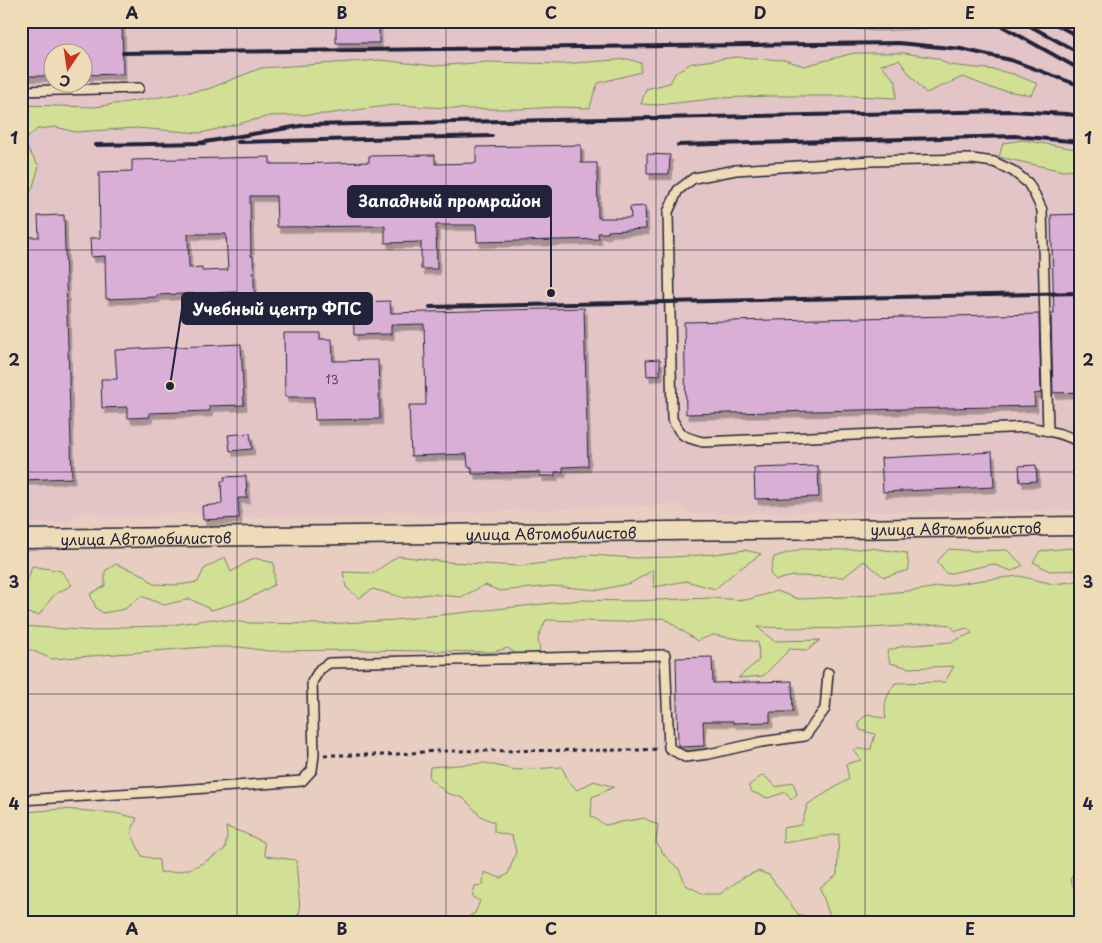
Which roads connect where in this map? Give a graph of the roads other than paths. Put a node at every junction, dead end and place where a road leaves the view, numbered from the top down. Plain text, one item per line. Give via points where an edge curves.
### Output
1 (139, 88) dead end
2 (21, 91) edge
3 (1048, 431) junction
4 (1081, 443) edge
5 (1081, 526) edge
6 (21, 539) edge
7 (828, 673) dead end
8 (21, 800) edge

1 - 2 lane
3 - 3 lane via 1029,427 703,442 689,439 680,433 672,419 668,212 678,190 694,178 736,170 871,160 972,160 994,162 1012,171 1028,184 1042,210
3 - 4 lane
5 - 6 street, улица Автомобилистов
7 - 8 lane via 825,709 805,736 685,757 669,748 665,656 329,663 320,669 312,682 314,755 312,770 302,781

